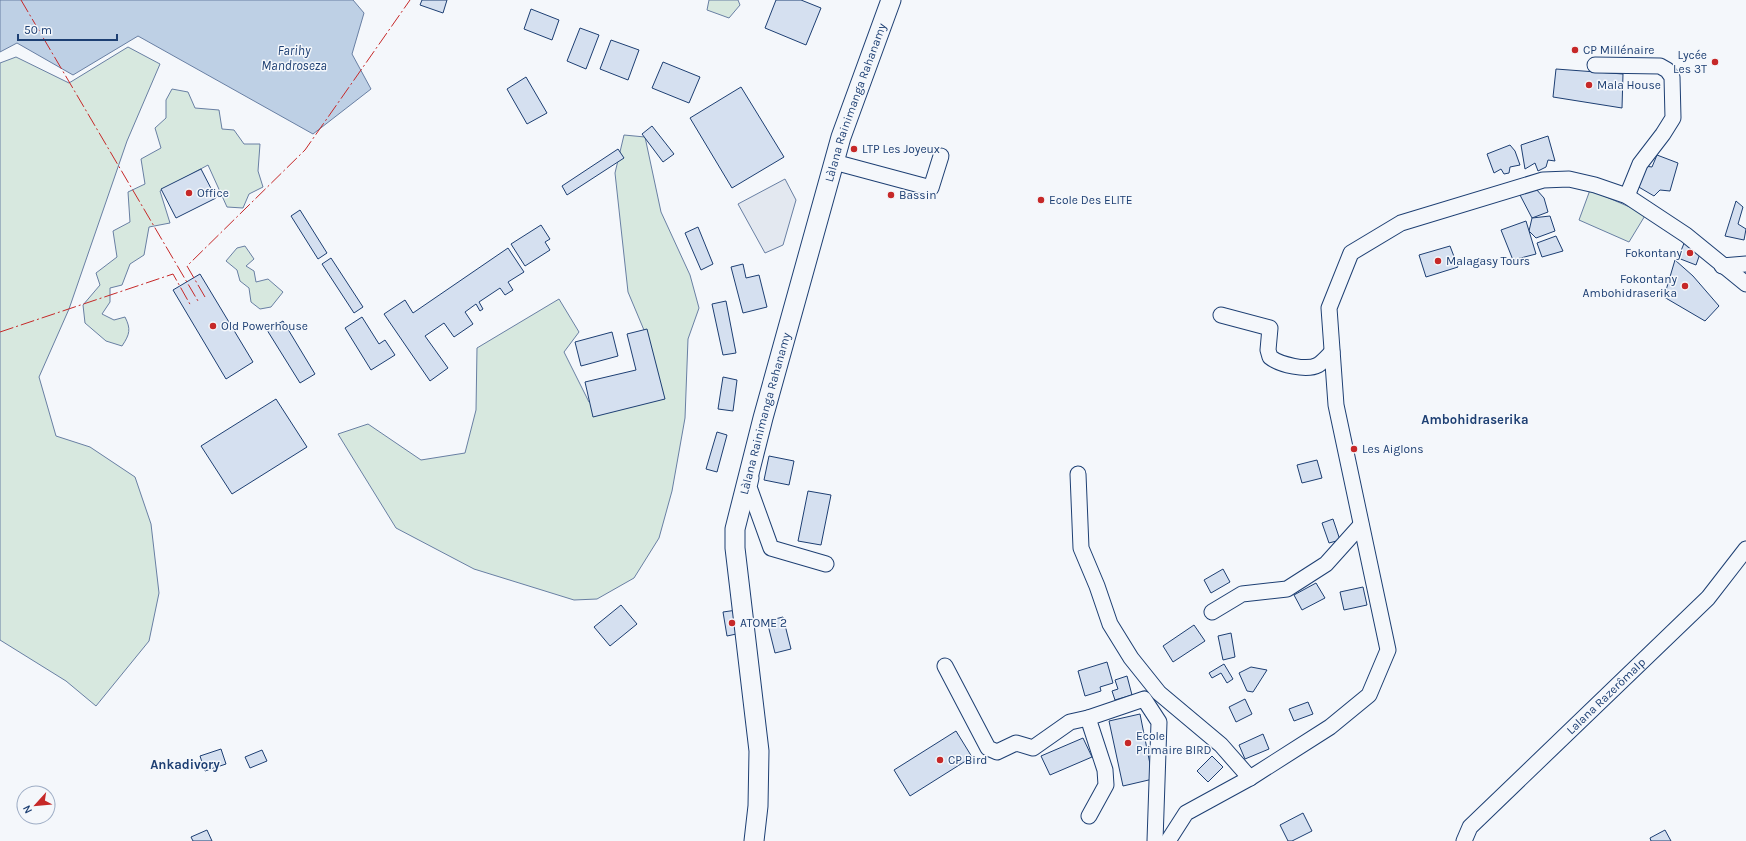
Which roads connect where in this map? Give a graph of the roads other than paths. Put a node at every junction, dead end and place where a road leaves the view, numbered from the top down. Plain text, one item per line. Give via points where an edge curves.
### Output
1 (891, 0) edge
2 (1595, 65) dead end
3 (941, 156) dead end
4 (834, 162) junction
5 (1627, 196) junction
6 (1746, 264) edge
7 (1722, 266) junction
8 (1746, 284) edge
9 (1221, 315) dead end
10 (1332, 352) junction
11 (763, 418) junction
12 (1078, 474) dead end
13 (1361, 525) junction
14 (1746, 549) edge
15 (826, 564) dead end
16 (1212, 612) dead end
17 (945, 666) dead end
18 (1088, 718) junction
19 (1250, 778) junction
20 (1089, 816) dead end
21 (754, 841) edge
22 (1155, 841) edge
23 (1168, 841) edge
24 (1464, 841) edge

1 - 4 main road, Làlana Rainimanga Rahanamy
2 - 5 street via 1660,66 1672,77 1673,118 1640,164
3 - 4 street via 931,188
4 - 11 main road, Làlana Rainimanga Rahanamy
5 - 7 street via 1686,235
5 - 10 street via 1569,179 1543,180 1401,223 1351,253 1329,308
6 - 7 street
7 - 8 street
9 - 10 street via 1270,328 1270,357 1288,366 1310,368 1318,365
10 - 13 street via 1336,405
11 - 15 street via 749,487 771,548
11 - 21 main road, Làlana Rainimanga Rahanamy via 734,529 759,750 758,806
12 - 19 street via 1081,548 1110,624 1131,658 1159,693 1220,745
13 - 16 street via 1326,564 1287,589 1242,594
13 - 19 street via 1388,650 1369,695 1330,727
14 - 24 street, Lalana Razerômalp via 1708,598 1470,827
17 - 18 street via 988,748 997,752 1016,743 1033,748 1070,722
18 - 20 street via 1105,770 1106,785
18 - 22 street via 1144,699 1159,722
19 - 23 street via 1186,813

